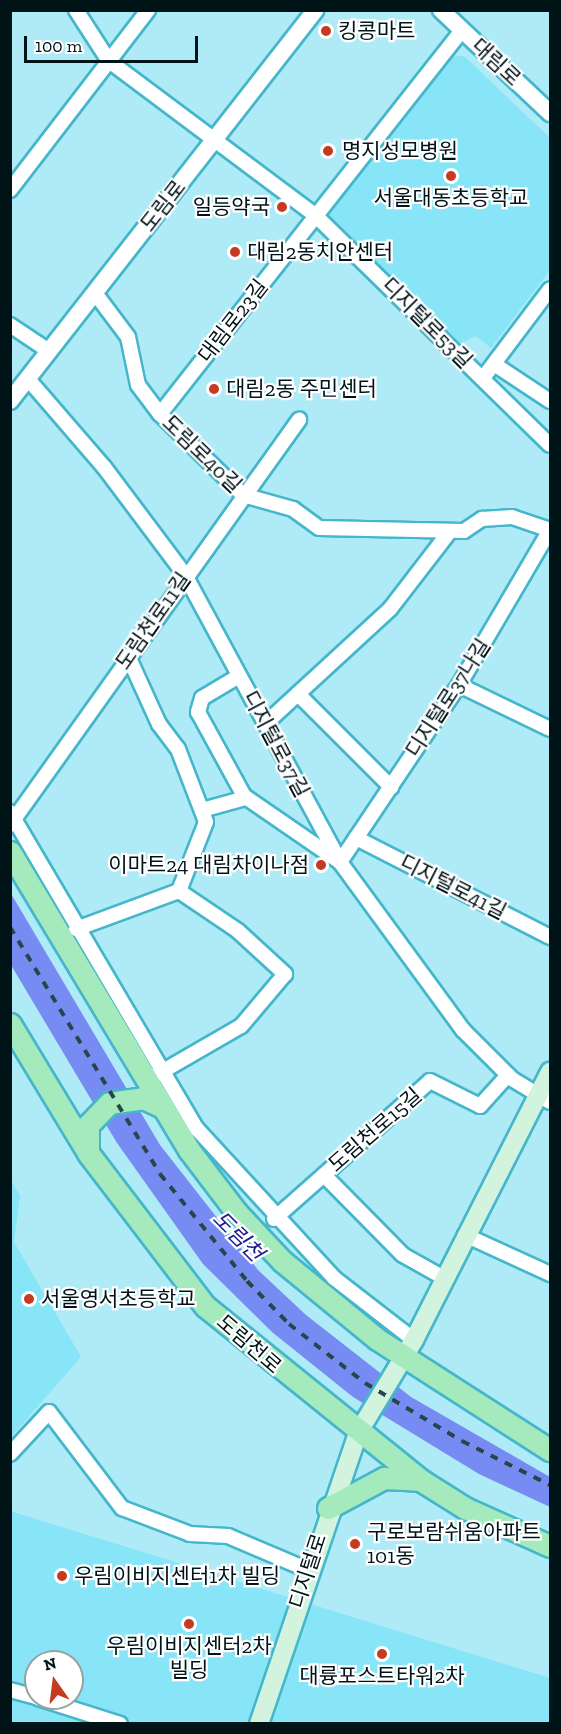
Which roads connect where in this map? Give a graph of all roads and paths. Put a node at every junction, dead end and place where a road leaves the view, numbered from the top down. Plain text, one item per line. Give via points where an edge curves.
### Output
1 (76, 10) edge
2 (148, 10) edge
3 (315, 10) edge
4 (441, 10) edge
5 (462, 30) junction
6 (110, 61) junction
7 (548, 106) edge
8 (214, 141) junction
9 (10, 190) edge
10 (316, 216) junction
11 (550, 289) edge
12 (95, 293) junction
13 (10, 326) edge
14 (50, 351) junction
15 (494, 364) junction
16 (483, 378) junction
17 (28, 379) junction
18 (10, 401) edge
19 (550, 401) edge
20 (160, 414) junction
21 (299, 420) dead end
22 (550, 445) edge
23 (243, 495) junction
24 (550, 530) edge
25 (450, 531) junction
26 (185, 575) junction
27 (128, 656) junction
28 (239, 676) junction
29 (459, 685) junction
30 (298, 694) junction
31 (265, 724) junction
32 (550, 729) edge
33 (391, 787) junction
34 (246, 798) junction
35 (202, 810) junction
36 (12, 818) edge
37 (357, 838) junction
38 (10, 852) edge
39 (340, 862) junction
40 (179, 891) junction
41 (76, 929) junction
42 (550, 937) edge
43 (10, 1024) edge
44 (550, 1072) edge
45 (508, 1075) junction
46 (155, 1076) junction
47 (544, 1099) edge
48 (159, 1106) junction
49 (87, 1146) junction
50 (324, 1175) junction
51 (274, 1220) junction
52 (465, 1235) junction
53 (550, 1274) edge
54 (444, 1278) junction
55 (405, 1356) junction
56 (362, 1427) junction
57 (550, 1450) edge
58 (10, 1454) edge
59 (422, 1481) junction
60 (328, 1508) junction
61 (550, 1546) edge
62 (308, 1570) junction
63 (75, 1710) edge
64 (120, 1724) edge
65 (259, 1724) edge

1 - 6 street, 디지털로53길
2 - 6 street
3 - 8 street, 도림로
4 - 5 street, 대림로
5 - 7 street, 대림로
5 - 10 street, 대림로23길
6 - 8 street, 디지털로53길
6 - 9 street
8 - 10 street, 디지털로53길
8 - 12 street, 도림로
10 - 16 street, 디지털로53길
10 - 20 street, 대림로23길
11 - 15 street
12 - 14 street, 도림로
12 - 20 street, 도림로40길 via 128,337 138,385
13 - 14 street
14 - 17 street, 도림로
15 - 16 street
15 - 19 street
16 - 22 street, 디지털로53길
17 - 18 street, 도림로
17 - 26 street, 디지털로37길 via 104,467
20 - 23 street, 도림로40길
21 - 23 street, 도림천로11길
23 - 25 street, 도림로40길 via 293,509 319,528
23 - 26 street, 도림천로11길
24 - 25 street, 도림로40길 via 512,517 482,519 464,531
24 - 29 street, 디지털로37나길
25 - 30 street via 390,609
26 - 27 street, 도림천로11길
26 - 28 street, 디지털로37길
27 - 35 street via 159,724 178,749
27 - 36 street, 도림천로11길
28 - 31 street, 디지털로37길
28 - 34 street via 196,706
29 - 32 street
29 - 33 street, 디지털로37나길
30 - 31 street
30 - 33 street
31 - 39 street, 디지털로37길
33 - 37 street, 디지털로37나길
34 - 35 street
34 - 39 street
35 - 40 street via 206,822
36 - 41 street
37 - 39 street, 디지털로37나길
37 - 42 street, 디지털로41길
38 - 46 main road
39 - 45 street, 디지털로37길 via 463,1030
40 - 41 street
40 - 46 street via 238,931 285,974 268,999 219,1041
41 - 46 street
43 - 49 main road, 도림천로
44 - 47 main road
45 - 47 street, 디지털로37길
45 - 50 street, 도림천로15길 via 480,1106 430,1081
46 - 48 main road
46 - 51 street
47 - 52 main road
48 - 49 main road via 128,1097 109,1103 94,1114
48 - 55 main road via 216,1186 282,1261
49 - 56 main road, 도림천로 via 205,1306
50 - 51 street, 도림천로15길
50 - 54 street via 403,1256
51 - 55 street
52 - 53 street
52 - 54 main road
54 - 55 main road
55 - 56 main road, 디지털로
55 - 57 main road
56 - 59 main road, 도림천로
56 - 60 main road, 디지털로
58 - 62 street via 49,1412 122,1508 190,1534 228,1536
59 - 60 main road via 384,1478
59 - 61 main road, 도림천로 via 465,1508
60 - 62 main road, 디지털로
62 - 65 main road, 디지털로
63 - 64 street

